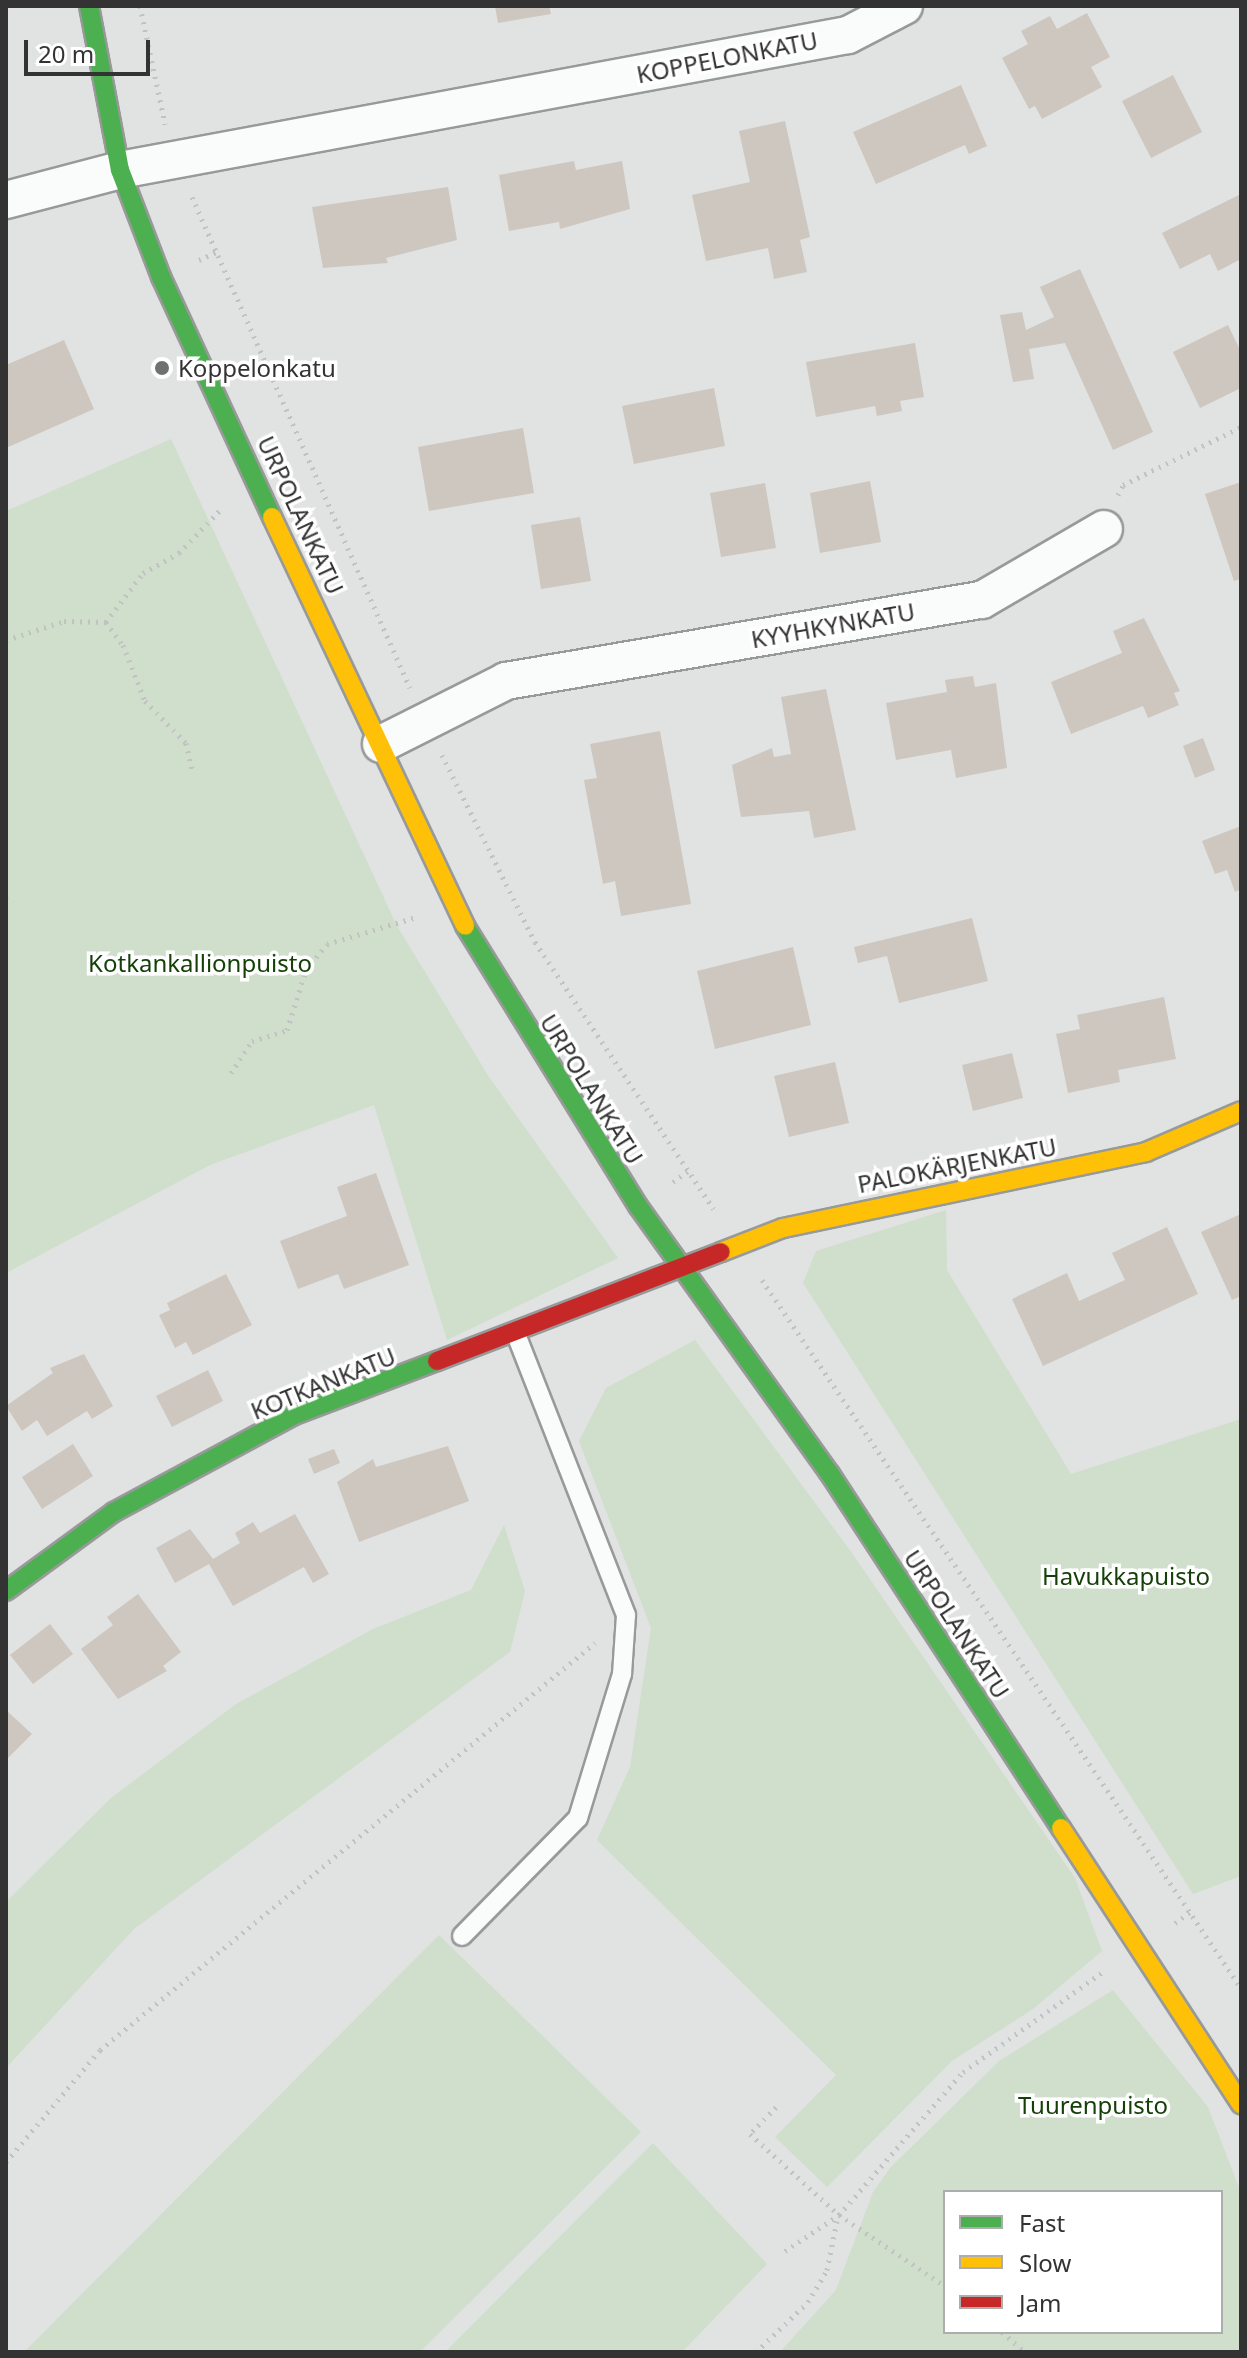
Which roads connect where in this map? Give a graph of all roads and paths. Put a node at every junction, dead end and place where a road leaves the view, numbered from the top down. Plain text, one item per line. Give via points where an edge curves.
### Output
1 (89, 6) edge
2 (140, 6) edge
3 (904, 6) edge
4 (175, 160) junction
5 (120, 170) junction
6 (6, 200) edge
7 (1241, 427) edge
8 (256, 474) junction
9 (1104, 529) joint
10 (106, 622) junction
11 (6, 640) edge
12 (423, 718) junction
13 (381, 744) junction
14 (192, 769) dead end
15 (377, 933) dead end
16 (231, 1073) dead end
17 (1241, 1111) edge
18 (739, 1246) junction
19 (684, 1270) junction
20 (516, 1335) junction
21 (6, 1591) edge
22 (626, 1615) junction
23 (1190, 1912) junction
24 (462, 1936) dead end
25 (1140, 1947) junction
26 (1241, 1988) edge
27 (1241, 2104) edge
28 (776, 2107) dead end
29 (6, 2162) edge
30 (839, 2215) junction
31 (785, 2251) dead end
32 (943, 2285) edge
33 (1004, 2334) edge
34 (756, 2352) edge
35 (1025, 2352) edge

1 - 5 main road, URPOLANKATU
2 - 4 path via 148,69
3 - 4 street, KOPPELONKATU via 848,35
4 - 5 street, KOPPELONKATU
4 - 12 path
5 - 6 street, KOPPELONKATU
5 - 8 main road, URPOLANKATU via 161,277
7 - 9 path via 1123,485
8 - 10 path via 235,486 218,515 179,553 143,573
8 - 13 main road, URPOLANKATU
9 - 12 street, KYYHKYNKATU via 982,600 506,681
10 - 11 path via 64,621
10 - 14 path via 123,645 145,701 186,743
12 - 13 street, KYYHKYNKATU
12 - 18 path via 535,942
13 - 19 main road, URPOLANKATU via 451,903 538,1051
15 - 16 path via 327,944 306,970 287,1030 252,1041
17 - 18 main road, PALOKÄRJENKATU via 1146,1152 823,1216
18 - 19 main road, PALOKÄRJENKATU
18 - 23 path
19 - 20 main road, KOTKANKATU
19 - 25 main road, URPOLANKATU via 830,1474
20 - 21 main road, KOTKANKATU via 292,1416 114,1512
20 - 22 lane
22 - 24 lane via 622,1674 578,1818
22 - 29 path via 100,2050
23 - 25 path
23 - 26 path
25 - 27 main road, URPOLANKATU
25 - 30 path via 963,2072
28 - 30 path via 750,2134
30 - 31 path
30 - 32 path
30 - 34 path via 827,2270 808,2302
33 - 35 path

